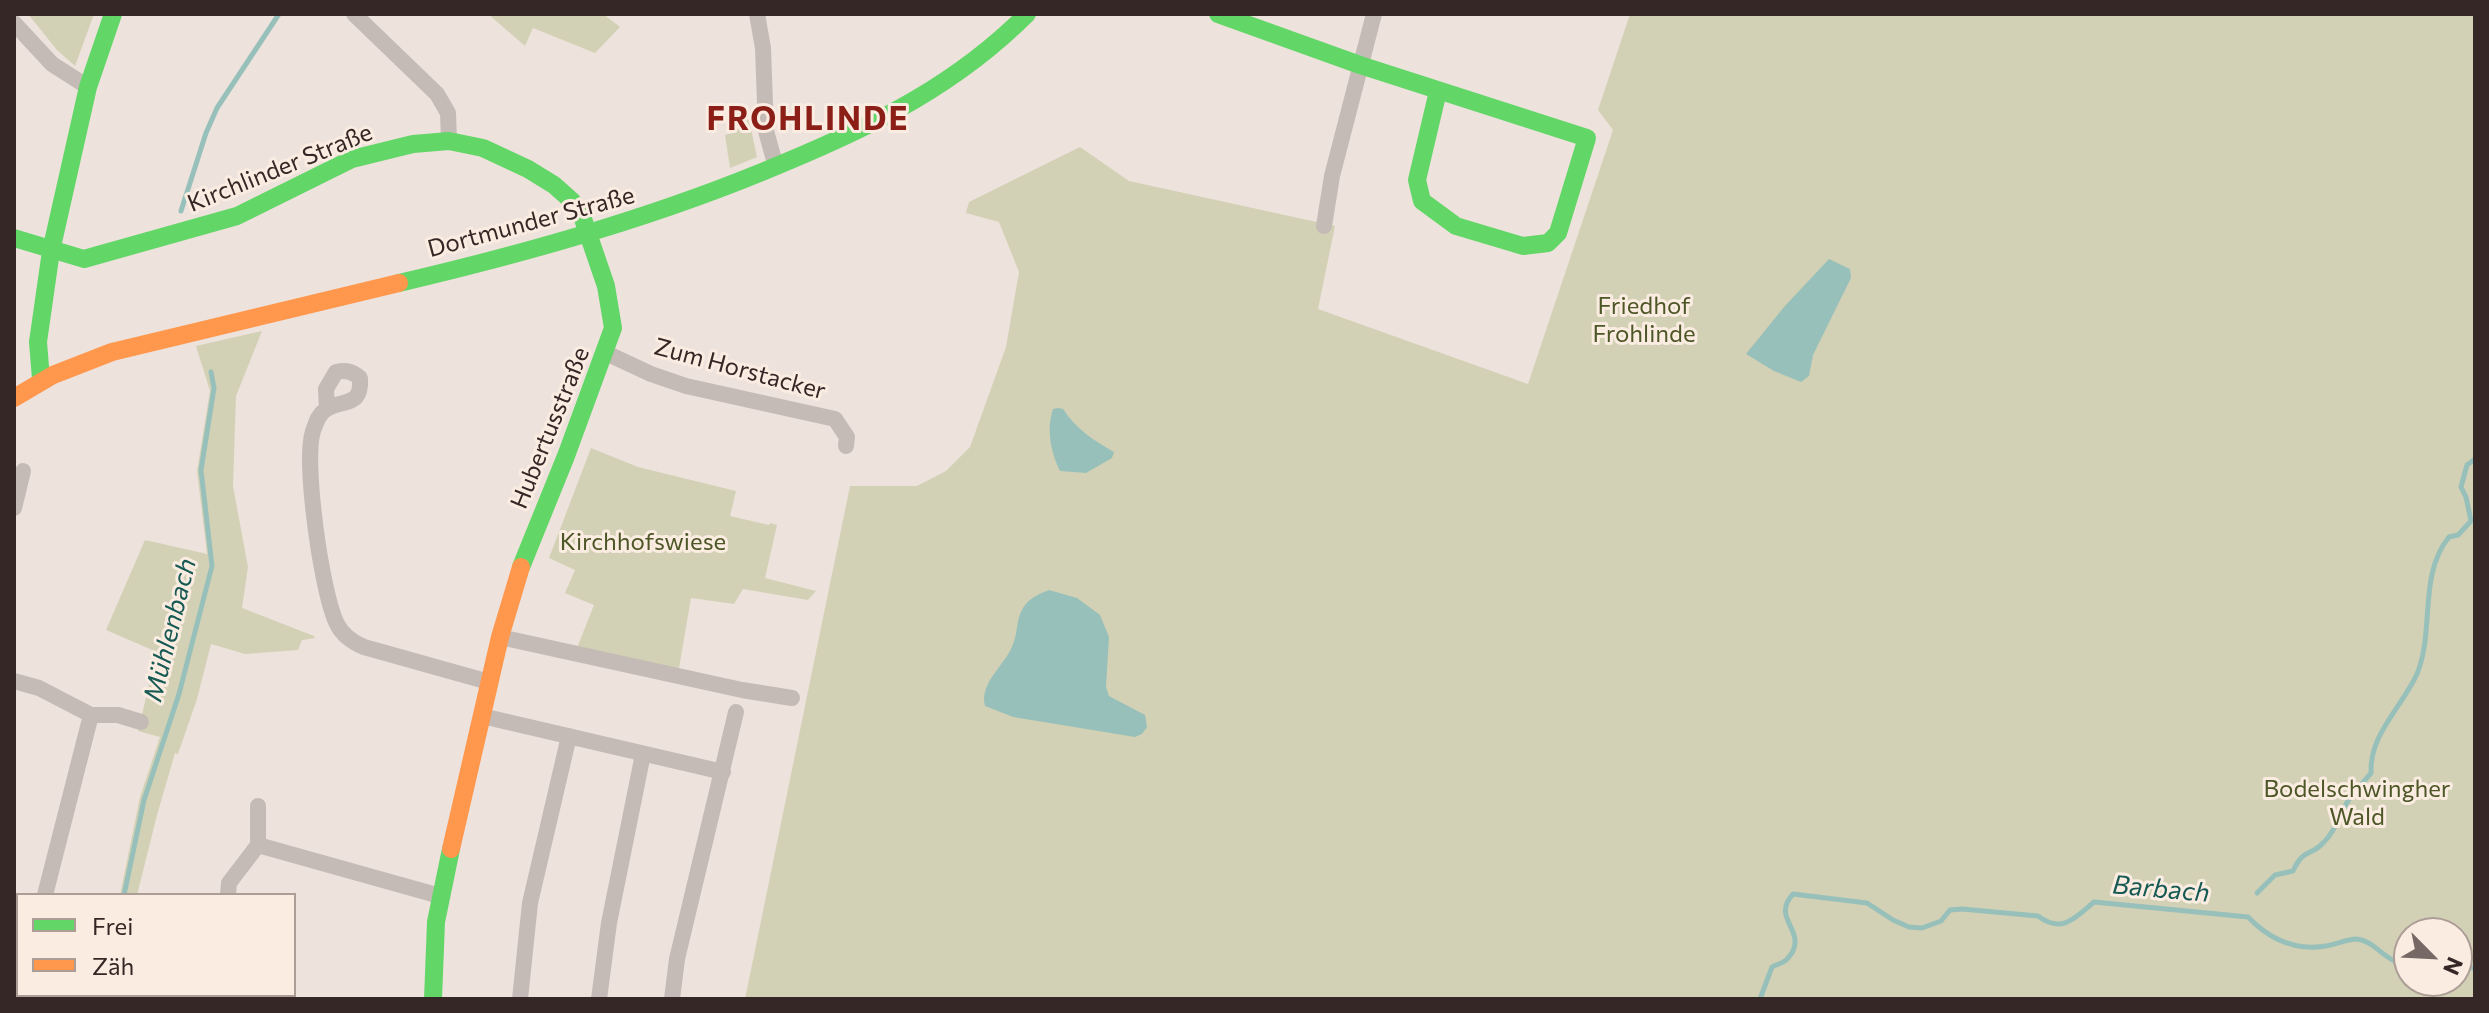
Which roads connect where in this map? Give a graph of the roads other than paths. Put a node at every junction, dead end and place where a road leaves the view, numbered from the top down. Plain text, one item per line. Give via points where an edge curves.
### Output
1 (113, 14) edge
2 (354, 14) edge
3 (757, 14) edge
4 (1027, 14) edge
5 (1218, 14) edge
6 (1374, 14) edge
7 (14, 23) edge
8 (1360, 65) junction
9 (88, 87) junction
10 (1438, 91) junction
11 (449, 141) junction
12 (776, 167) junction
13 (1324, 226) dead end
14 (589, 234) junction
15 (14, 238) edge
16 (51, 251) junction
17 (606, 353) junction
18 (41, 379) junction
19 (14, 398) edge
20 (327, 408) dead end
21 (846, 446) dead end
22 (23, 471) dead end
23 (14, 508) edge
24 (500, 637) junction
25 (14, 681) edge
26 (489, 682) junction
27 (792, 698) dead end
28 (736, 712) dead end
29 (91, 715) junction
30 (482, 716) junction
31 (141, 722) dead end
32 (569, 736) junction
33 (643, 754) junction
34 (723, 772) junction
35 (258, 806) dead end
36 (258, 845) junction
37 (46, 893) edge
38 (228, 893) edge
39 (440, 896) junction
40 (433, 999) edge
41 (520, 999) edge
42 (599, 999) edge
43 (672, 999) edge

1 - 9 street
2 - 11 street via 437,94 448,113
3 - 12 street via 766,131
4 - 12 street, Dortmunder Straße via 970,68 933,92
5 - 8 street
6 - 8 street
7 - 9 street via 52,64
8 - 10 street
8 - 13 street
9 - 16 street
10 - 10 street via 1417,180 1422,201 1467,229 1523,246 1548,243 1558,233 1587,138
11 - 14 street, Kirchlinder Straße via 483,148 554,185 572,201
11 - 16 street, Kirchlinder Straße via 352,159 237,216 163,239 84,259
12 - 14 street, Dortmunder Straße
14 - 17 street, Hubertusstraße via 612,314
14 - 18 street, Dortmunder Straße via 126,346
15 - 16 street, Kirchlinder Straße
16 - 18 street via 38,342
17 - 21 street, Zum Horstacker via 686,386 835,419 847,437
17 - 24 street, Hubertusstraße via 528,546
18 - 19 street, Dortmunder Straße
20 - 26 street via 312,435 310,482 338,627 364,647
22 - 23 street
24 - 26 street, Hubertusstraße
24 - 27 street
25 - 29 street
26 - 30 street, Hubertusstraße
28 - 34 street
29 - 31 street
29 - 37 street
30 - 32 street
30 - 39 street, Hubertusstraße
32 - 33 street
32 - 41 street via 530,903
33 - 34 street
33 - 42 street
34 - 43 street
35 - 36 street
36 - 38 street via 229,883
36 - 39 street
39 - 40 street, Hubertusstraße

